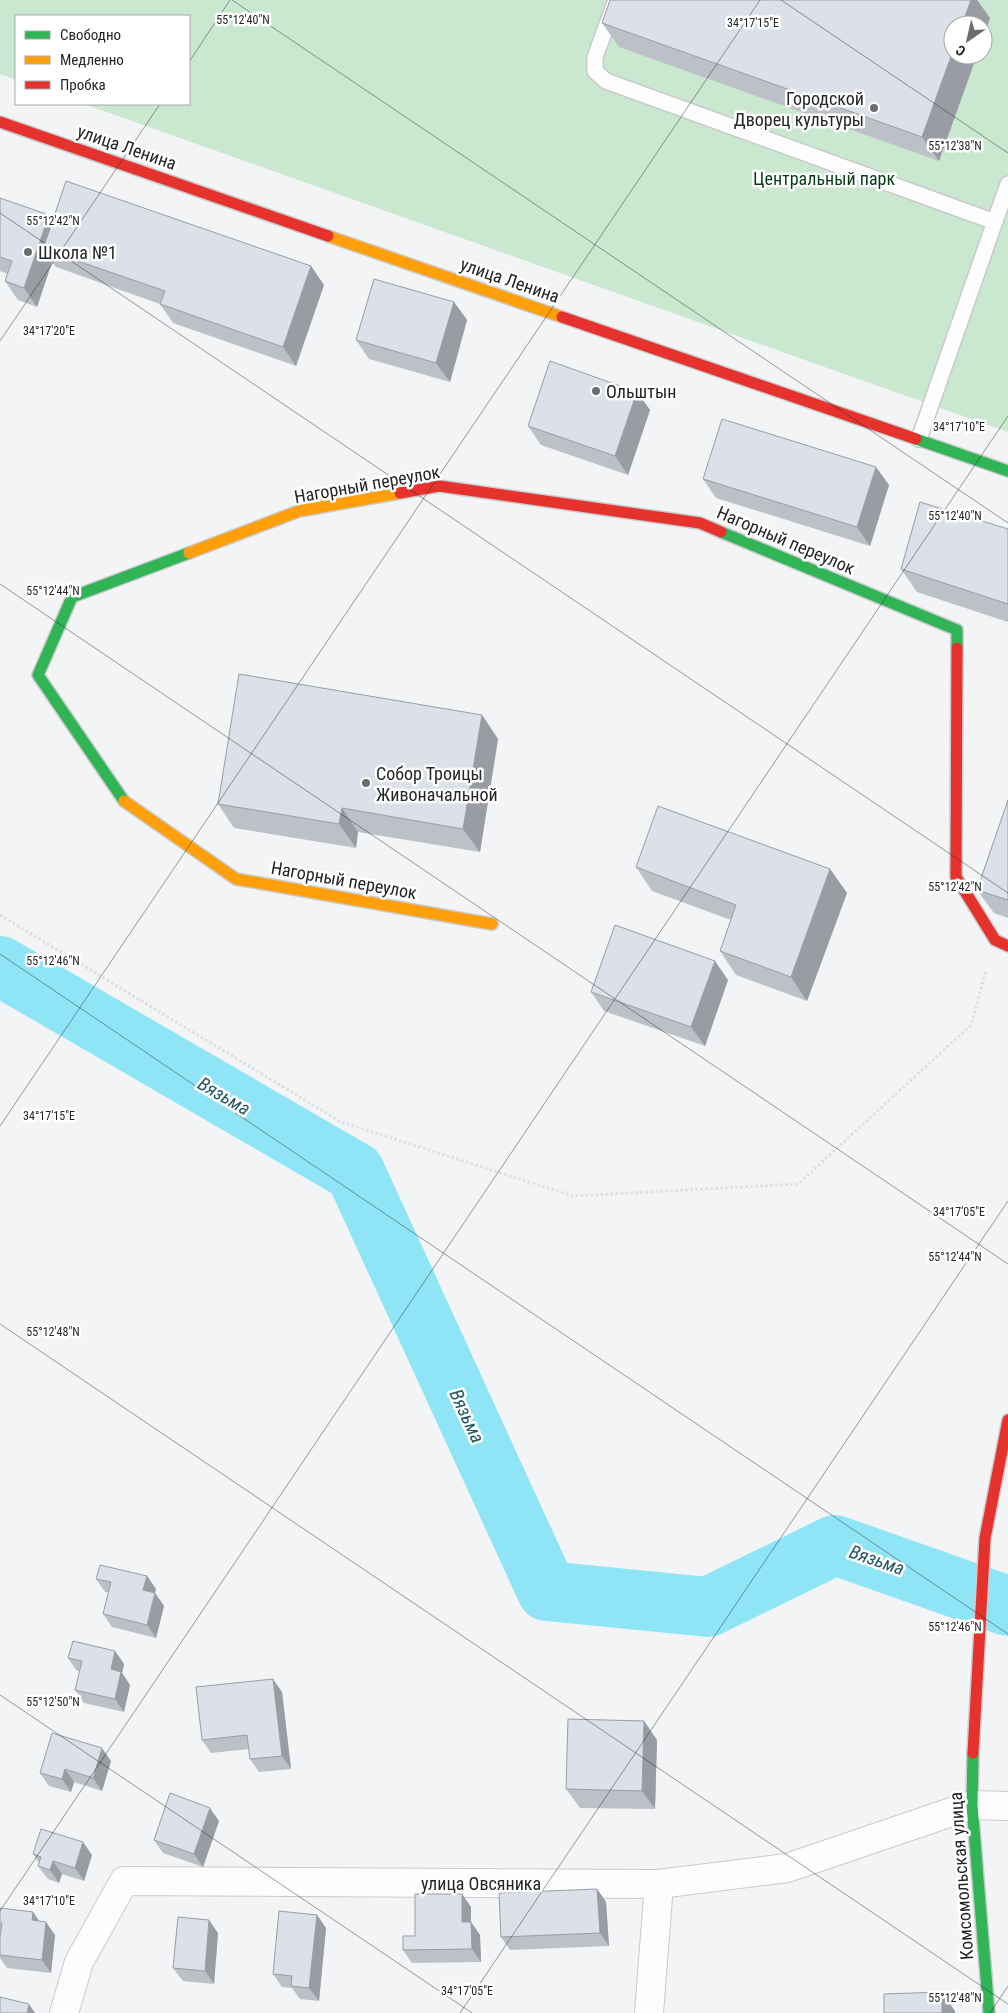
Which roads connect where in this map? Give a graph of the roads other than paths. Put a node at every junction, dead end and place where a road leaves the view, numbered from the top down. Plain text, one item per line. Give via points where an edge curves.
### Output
1 (616, 0) edge
2 (0, 122) edge
3 (1008, 184) edge
4 (995, 222) junction
5 (919, 439) junction
6 (1008, 472) edge
7 (492, 924) dead end
8 (1008, 946) edge
9 (1008, 1420) edge
10 (972, 1805) junction
11 (1008, 1806) edge
12 (659, 1884) junction
13 (64, 2013) edge
14 (649, 2013) edge
15 (989, 2013) edge

1 - 4 lane via 595,57 595,71 606,82
2 - 5 street, улица Ленина
3 - 4 lane
4 - 5 lane
5 - 6 street, улица Ленина
7 - 8 street, Нагорный переулок via 236,880 123,801 38,676 72,598 300,511 438,486 700,523 957,630 956,877 994,940
9 - 10 street, Комсомольская улица via 985,1538
10 - 11 street
10 - 12 street, улица Овсяника via 787,1868
10 - 15 street, Комсомольская улица
12 - 13 street, улица Овсяника via 124,1881 79,1962
12 - 14 street

